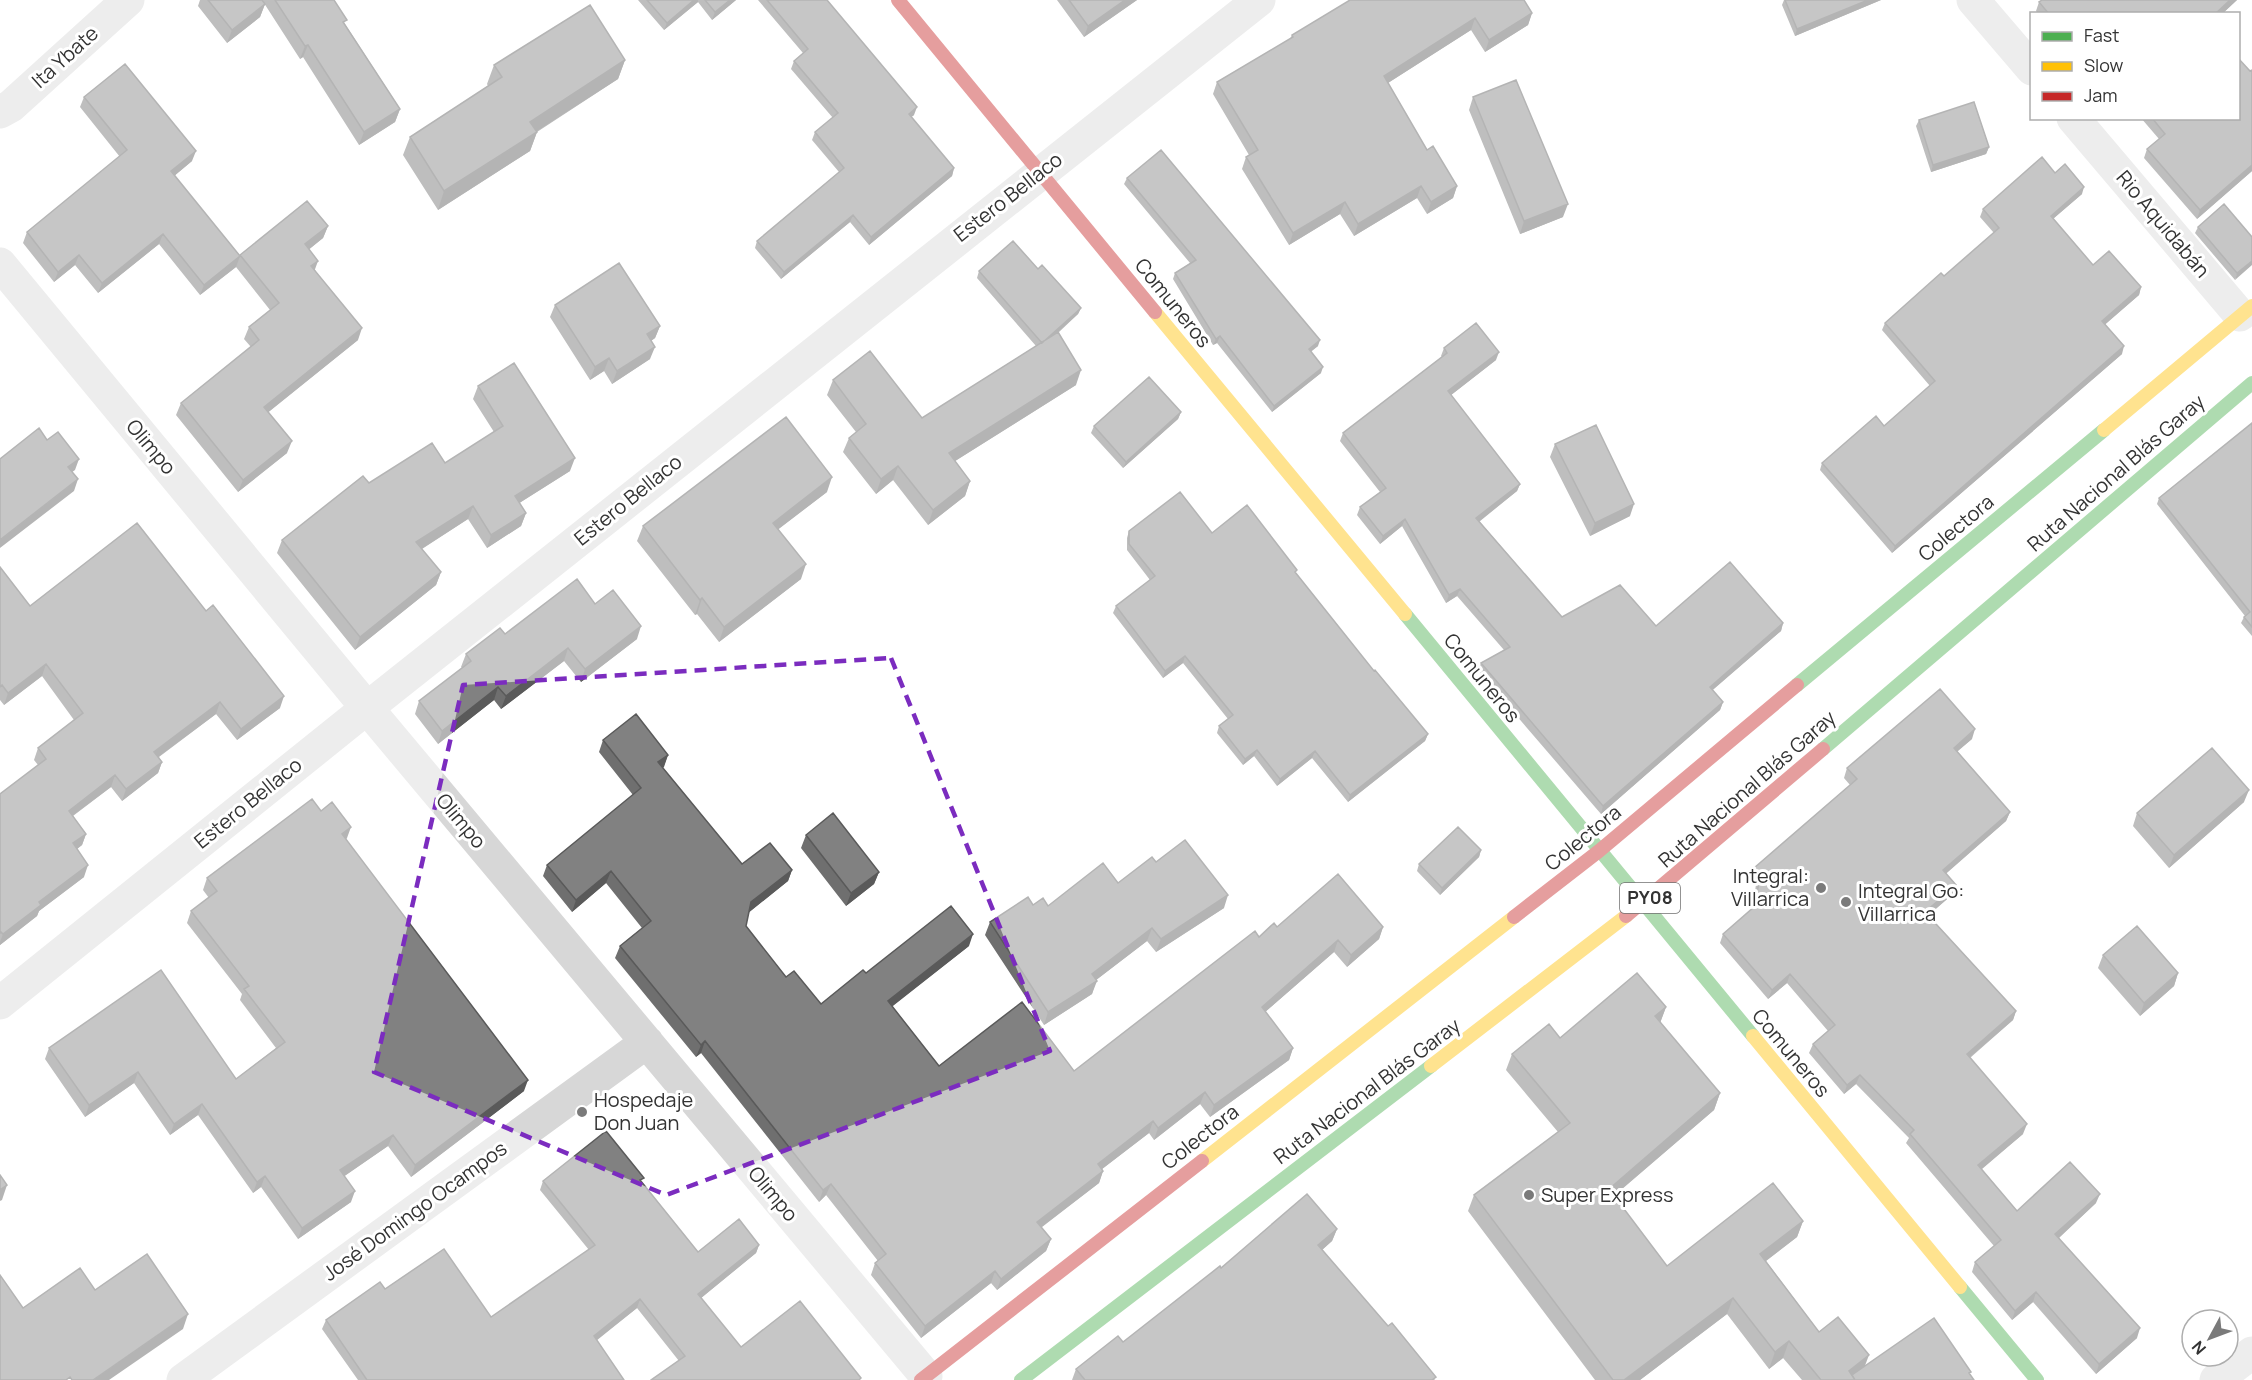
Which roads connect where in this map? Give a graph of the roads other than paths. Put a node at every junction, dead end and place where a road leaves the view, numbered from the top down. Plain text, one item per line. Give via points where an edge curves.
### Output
1 (128, 0) edge
2 (898, 0) edge
3 (1258, 0) edge
4 (1973, 0) edge
5 (2030, 68) edge
6 (0, 112) edge
7 (2075, 120) edge
8 (1040, 172) junction
9 (0, 264) edge
10 (2246, 315) edge
11 (2252, 383) edge
12 (367, 708) junction
13 (1599, 851) junction
14 (1642, 904) junction
15 (0, 1003) edge
16 (646, 1042) junction
17 (2252, 1353) edge
18 (923, 1378) edge
19 (183, 1380) edge
20 (1021, 1380) edge
21 (2037, 1380) edge
22 (2216, 1380) edge

1 - 6 street, Ita Ybate
2 - 8 main road, Comuneros
3 - 8 street, Estero Bellaco
4 - 5 street
7 - 10 street, Rio Aquidabán
8 - 12 street, Estero Bellaco
8 - 13 main road, Comuneros
9 - 12 street, Olimpo
10 - 13 main road, Colectora
11 - 14 main road, Ruta Nacional Blás Garay / PY08
12 - 15 street, Estero Bellaco
12 - 16 street, Olimpo
13 - 14 main road, Comuneros
13 - 18 main road, Colectora
14 - 20 main road, Ruta Nacional Blás Garay / PY08
14 - 21 main road, Comuneros
16 - 18 street, Olimpo
16 - 19 street, José Domingo Ocampos
17 - 22 street

